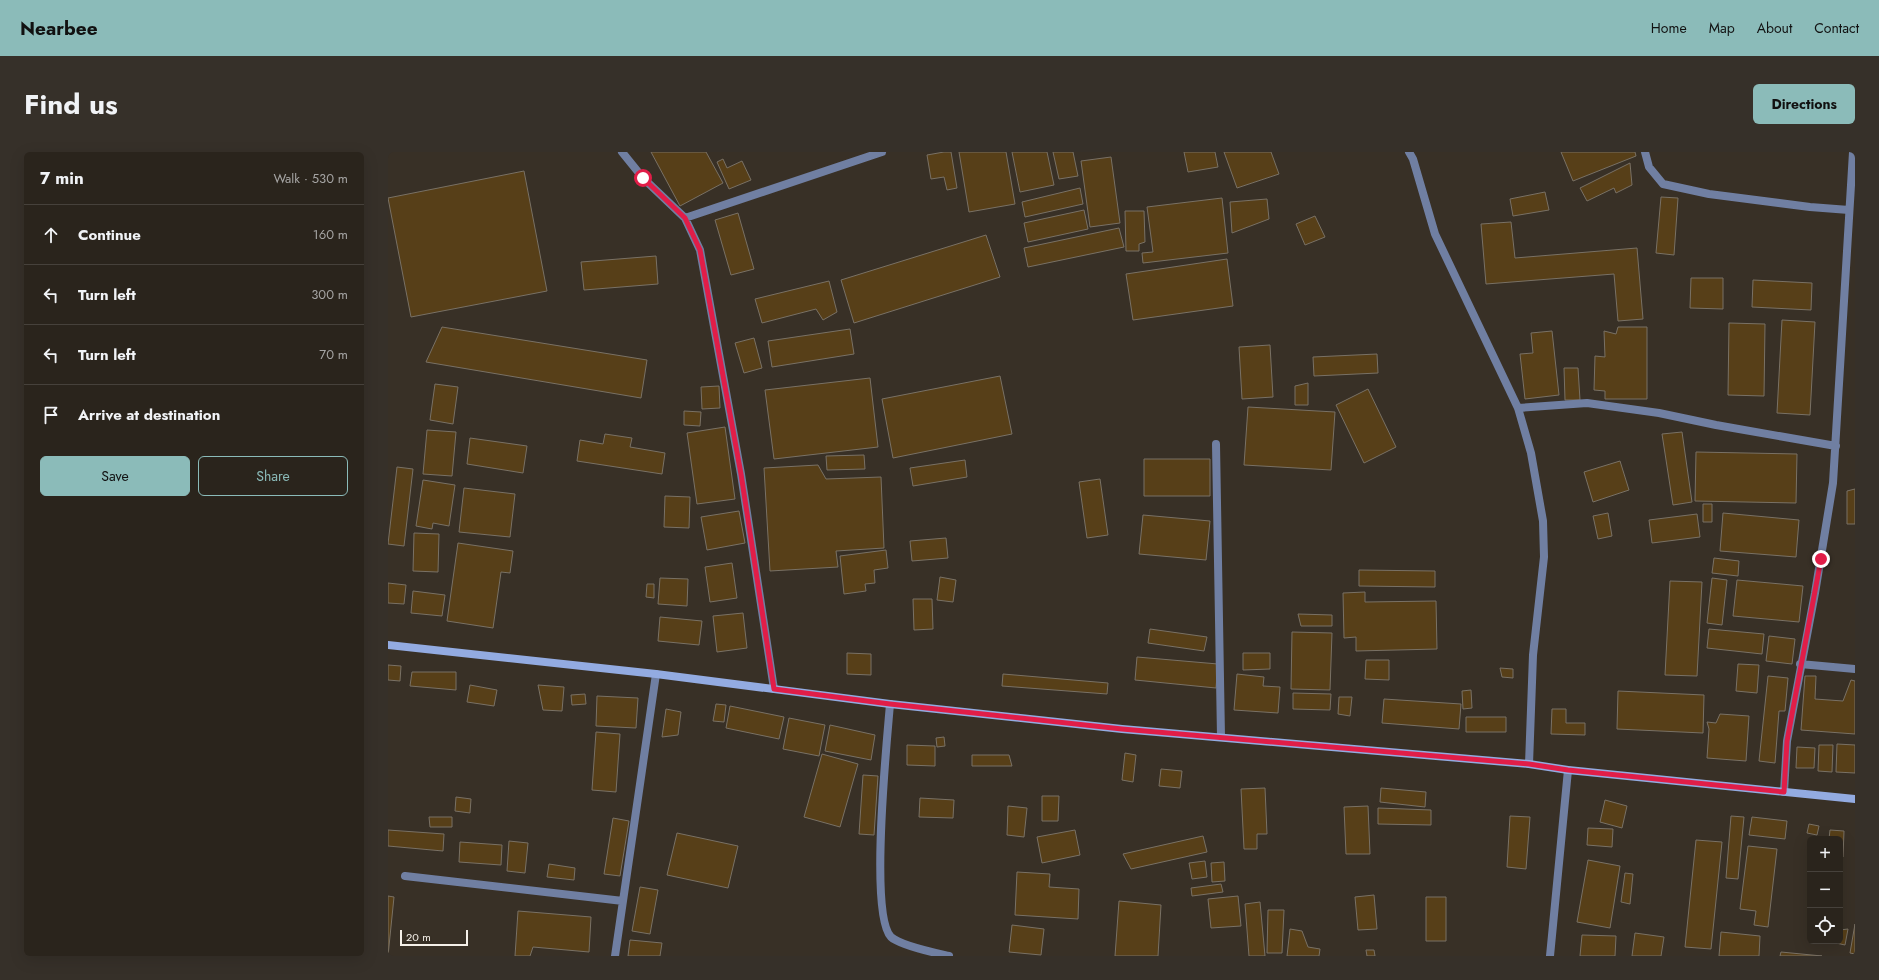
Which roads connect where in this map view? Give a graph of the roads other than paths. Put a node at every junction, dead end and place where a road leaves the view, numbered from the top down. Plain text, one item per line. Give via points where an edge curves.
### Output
1 (622, 152) edge
2 (882, 152) edge
3 (1408, 152) edge
4 (1645, 152) edge
5 (1853, 152) edge
6 (1849, 210) junction
7 (685, 218) junction
8 (1518, 408) junction
9 (1216, 444) dead end
10 (1836, 446) junction
11 (388, 645) edge
12 (1800, 664) junction
13 (1855, 670) edge
14 (656, 674) junction
15 (774, 689) junction
16 (890, 704) junction
17 (1221, 737) junction
18 (1529, 764) junction
19 (1568, 770) junction
20 (1784, 792) junction
21 (1855, 799) edge
22 (405, 876) dead end
23 (623, 901) junction
24 (615, 956) edge
25 (949, 956) edge
26 (1550, 956) edge

1 - 7 street via 643,178
2 - 7 street
3 - 8 street via 1413,159 1435,234
4 - 6 street via 1649,167 1663,184 1709,194
5 - 6 street
6 - 10 street
7 - 15 street via 700,250 741,474
8 - 10 street via 1587,403 1659,413
8 - 18 street via 1531,453 1543,521 1544,558 1533,655
9 - 17 street
10 - 12 street via 1821,559
11 - 14 street
12 - 13 street
12 - 20 street via 1787,741
14 - 15 street
14 - 23 street
15 - 16 street
16 - 17 street
16 - 25 street via 882,800 882,918 891,937 916,949
17 - 18 street
18 - 19 street
19 - 20 street
19 - 26 street
20 - 21 street
22 - 23 street
23 - 24 street

